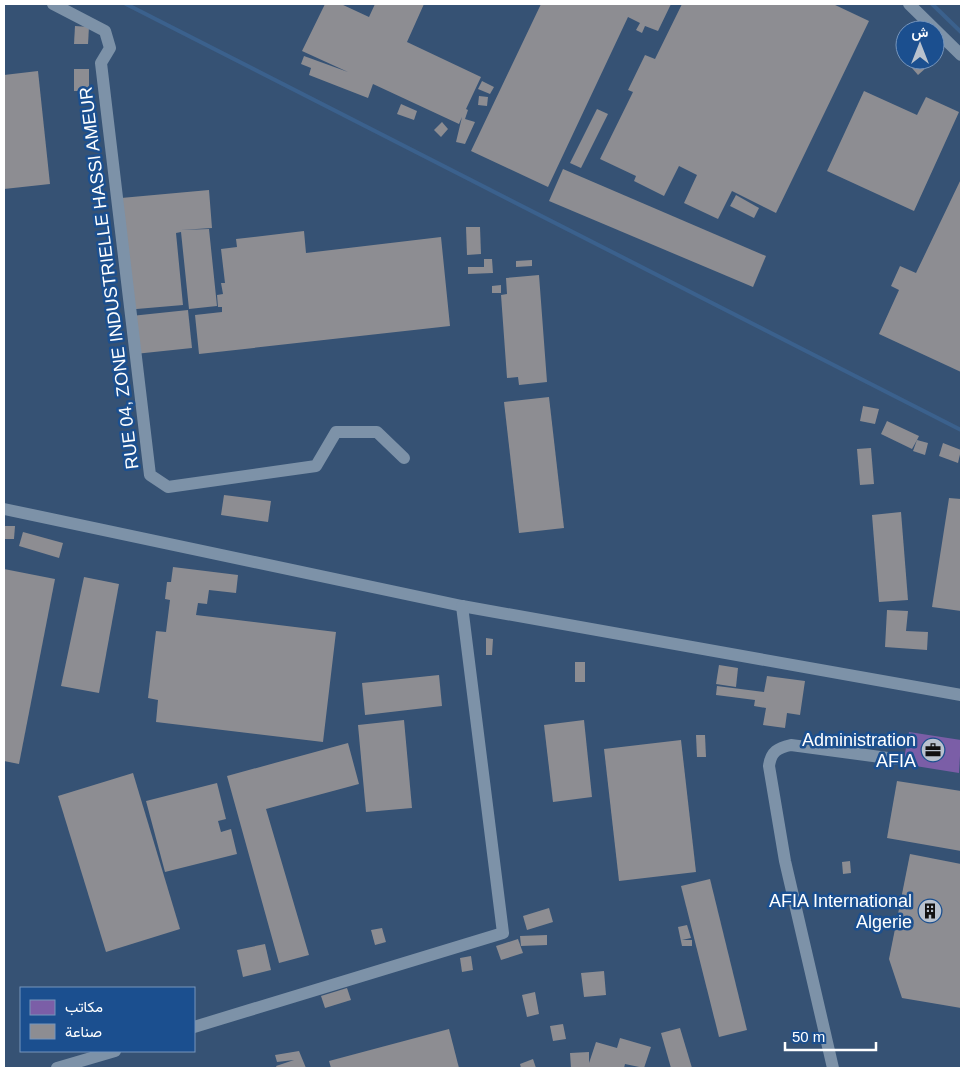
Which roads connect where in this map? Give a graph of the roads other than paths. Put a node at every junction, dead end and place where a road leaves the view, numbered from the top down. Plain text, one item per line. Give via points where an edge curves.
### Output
1 (53, 4) edge
2 (909, 4) edge
3 (961, 55) edge
4 (404, 458) dead end
5 (4, 509) edge
6 (462, 606) junction
7 (961, 695) edge
8 (895, 759) dead end
9 (195, 1027) edge
10 (112, 1052) edge
11 (57, 1068) edge
12 (833, 1068) edge

1 - 4 street, RUE 04, ZONE INDUSTRIELLE HASSI AMEUR via 105,31 110,48 101,63 150,475 168,487 316,466 336,432 377,432
2 - 3 street
5 - 6 street
6 - 7 street
6 - 9 street via 503,933
8 - 12 street via 798,745 779,748 770,756 768,766 785,861
10 - 11 street

